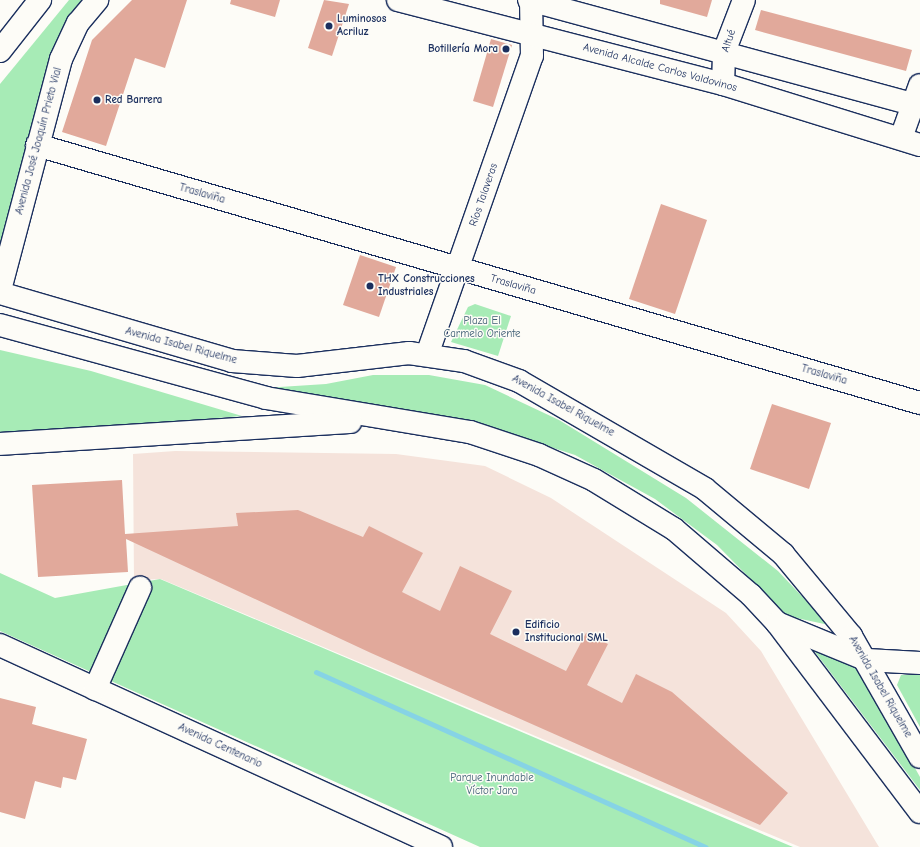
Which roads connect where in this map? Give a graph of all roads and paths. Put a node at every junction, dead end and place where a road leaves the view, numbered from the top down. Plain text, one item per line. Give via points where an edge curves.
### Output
1 (40, 0) edge
2 (97, 0) edge
3 (398, 0) edge
4 (531, 0) edge
5 (744, 0) edge
6 (532, 34) junction
7 (0, 51) edge
8 (724, 52) junction
9 (722, 84) junction
10 (918, 99) edge
11 (911, 141) edge
12 (37, 145) junction
13 (458, 270) junction
14 (0, 290) edge
15 (0, 293) edge
16 (0, 325) edge
17 (427, 355) junction
18 (920, 403) edge
19 (402, 419) junction
20 (0, 444) edge
21 (140, 588) dead end
22 (776, 623) junction
23 (0, 645) edge
24 (867, 660) junction
25 (920, 663) edge
26 (95, 689) junction
27 (920, 757) edge
28 (920, 812) edge
29 (441, 847) edge

1 - 7 main road
2 - 12 main road, Avenida José Joaquín Prieto Vial via 67,42
3 - 6 main road, Avenida Alcalde Carlos Valdovinos
4 - 6 main road, Ríos Talaveras
4 - 8 main road
5 - 8 main road, Altué
6 - 9 main road, Avenida Alcalde Carlos Valdovinos
6 - 13 main road, Ríos Talaveras via 532,56
8 - 9 main road, Altué
8 - 10 main road
9 - 11 main road, Avenida Alcalde Carlos Valdovinos
10 - 11 main road
12 - 13 main road, Traslaviña
12 - 14 main road, Avenida José Joaquín Prieto Vial
13 - 17 main road, Ríos Talaveras
13 - 18 main road, Traslaviña
15 - 17 main road, Avenida Isabel Riquelme via 209,356 256,365 297,366 390,354
16 - 19 main road via 266,398 358,415
17 - 24 main road, Avenida Isabel Riquelme via 483,366 520,381 705,489 758,531 804,576 834,612
19 - 20 main road
19 - 22 main road via 505,442 594,480 648,511 699,548
21 - 26 main road
22 - 24 main road
22 - 28 main road
23 - 26 main road, Avenida Centenario
24 - 25 main road
24 - 27 main road, Avenida Isabel Riquelme
26 - 29 main road, Avenida Centenario

